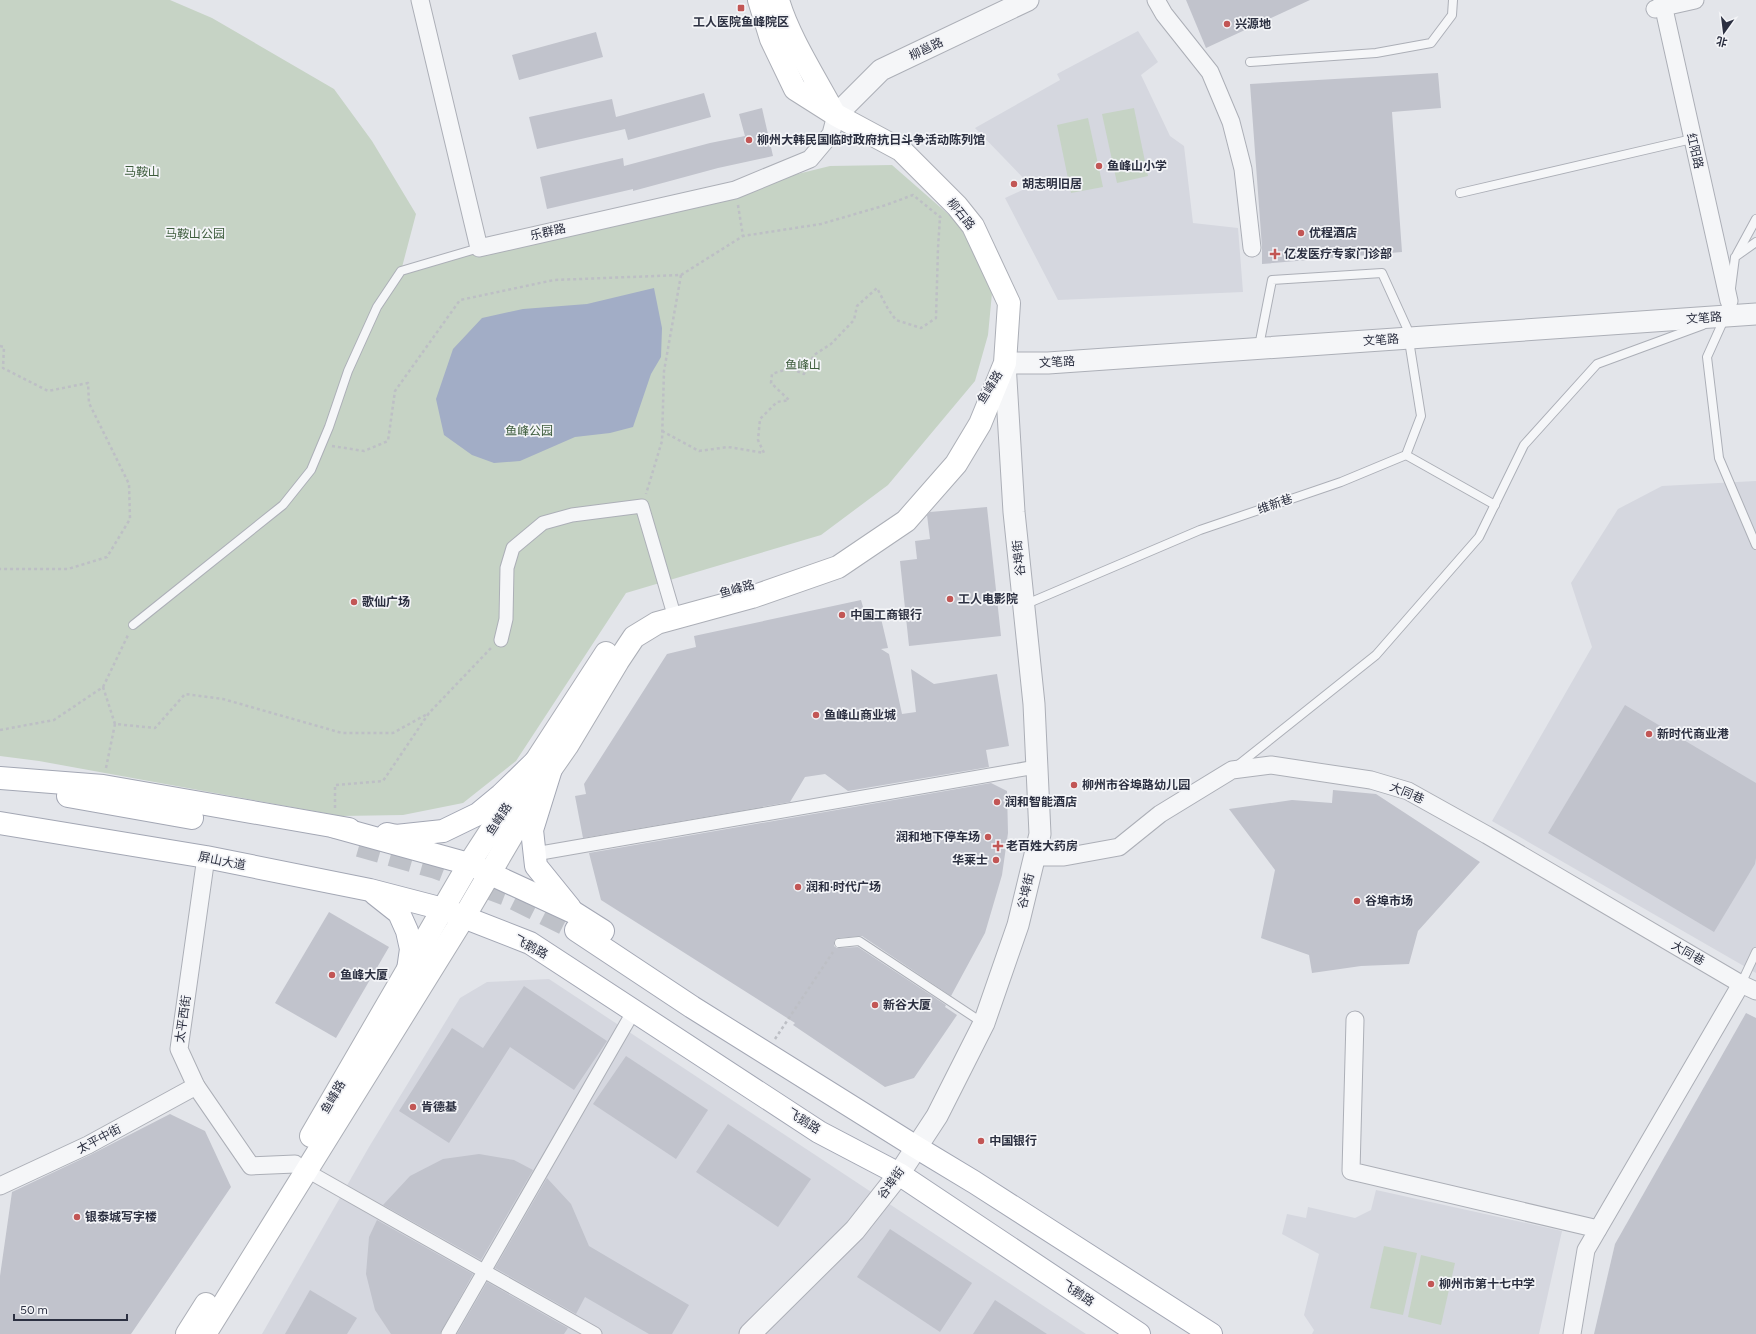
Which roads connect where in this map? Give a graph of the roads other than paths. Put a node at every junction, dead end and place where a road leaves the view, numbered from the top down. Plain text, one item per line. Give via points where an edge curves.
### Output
1 (420, 0) edge
2 (759, 0) edge
3 (778, 0) edge
4 (1028, 0) edge
5 (1156, 0) edge
6 (1453, 0) edge
7 (1695, 0) edge
8 (1660, 6) edge
9 (1250, 62) dead end
10 (836, 115) junction
11 (1692, 139) junction
12 (1460, 193) dead end
13 (1756, 219) edge
14 (1756, 242) edge
15 (479, 248) junction
16 (1252, 248) dead end
17 (1735, 256) junction
18 (1727, 309) junction
19 (1756, 314) edge
20 (1408, 333) junction
21 (1261, 348) junction
22 (1005, 363) junction
23 (1406, 455) junction
24 (1495, 505) junction
25 (1756, 545) edge
26 (1024, 605) junction
27 (673, 613) junction
28 (133, 626) road end
29 (501, 640) road end
30 (543, 765) junction
31 (1036, 767) junction
32 (1232, 770) junction
33 (0, 778) edge
34 (0, 785) edge
35 (0, 823) edge
36 (335, 827) junction
37 (359, 846) tunnel mouth
38 (535, 854) junction
39 (206, 857) junction
40 (1034, 857) junction
41 (469, 864) junction
42 (490, 873) junction
43 (370, 890) junction
44 (443, 909) junction
45 (464, 917) junction
46 (575, 921) junction
47 (839, 943) road end
48 (1756, 952) edge
49 (408, 970) junction
50 (1748, 987) edge
51 (1355, 1020) dead end
52 (628, 1022) dead end
53 (984, 1023) junction
54 (196, 1086) junction
55 (916, 1148) junction
56 (301, 1167) junction
57 (898, 1174) junction
58 (0, 1186) edge
59 (1598, 1229) junction
60 (485, 1270) junction
61 (187, 1334) edge
62 (204, 1334) edge
63 (448, 1334) edge
64 (595, 1334) edge
65 (750, 1334) edge
66 (1139, 1334) edge
67 (1211, 1334) edge
68 (1572, 1334) edge

1 - 15 street
2 - 10 main road, 柳石路 via 771,39 795,89
3 - 10 main road via 801,52
4 - 10 street, 柳邕路 via 881,70
5 - 16 street via 1210,72 1231,122 1243,169
6 - 9 lane via 1452,15 1431,43 1376,53
7 - 8 street
8 - 11 street, 红阳路
10 - 15 street, 乐群路 via 831,134 810,159 735,190
10 - 22 main road, 柳石路 via 901,150 949,212 973,226 1009,303
11 - 12 lane
11 - 18 street, 红阳路
13 - 17 lane
14 - 17 lane
15 - 28 lane via 401,272 377,307 348,371 311,470 283,505
17 - 18 lane
18 - 19 street, 文笔路
18 - 20 street, 文笔路
18 - 24 lane via 1598,364 1524,445
18 - 25 lane via 1707,358 1719,458
20 - 21 street, 文笔路
20 - 21 lane via 1382,273 1272,280 1260,341
20 - 23 lane via 1421,416
21 - 22 street, 文笔路 via 1048,363
22 - 26 street, 谷埠街 via 1014,512
22 - 27 main road, 鱼峰路 via 944,461 896,513 836,556
23 - 24 lane
23 - 26 lane, 维新巷 via 1341,482 1200,530
24 - 32 lane via 1479,537 1376,655
26 - 31 street, 谷埠街 via 1034,704
27 - 29 street via 642,506 572,515 543,523 513,548 507,568 506,619
27 - 30 main road, 鱼峰路 via 644,616 628,627 605,654
30 - 36 main road via 478,814 442,831 396,836
30 - 38 main road via 532,830
30 - 41 main road, 鱼峰路
30 - 42 main road, 鱼峰路
31 - 38 street
31 - 40 street, 谷埠街 via 1040,834
32 - 40 street, 大同巷 via 1160,814 1119,847 1064,857
32 - 50 street, 大同巷 via 1271,765 1371,780 1408,792 1487,835
33 - 36 main road via 103,786
34 - 37 main road
35 - 39 main road, 屏山大道
36 - 41 main road
38 - 46 main road via 536,866
39 - 43 main road, 屏山大道
39 - 54 street, 太平西街 via 179,1049
40 - 53 street, 谷埠街 via 1018,925
41 - 42 main road
41 - 44 main road, 鱼峰路
42 - 45 main road, 鱼峰路
42 - 46 main road
43 - 44 main road, 屏山大道
43 - 49 main road via 399,913 411,949
44 - 45 main road, 飞鹅路
44 - 49 main road, 鱼峰路
45 - 56 main road, 鱼峰路
45 - 57 main road, 飞鹅路 via 530,943 819,1132
46 - 55 main road via 692,1007
46 - 55 main road via 774,1041
47 - 53 lane via 859,941
48 - 50 lane
49 - 56 main road, 鱼峰路
50 - 59 street
51 - 59 street via 1350,1171
52 - 60 street
53 - 55 street, 谷埠街 via 937,1116
54 - 56 street, 太平西街 via 251,1166
54 - 58 street, 太平中街 via 88,1145
55 - 57 street, 谷埠街
55 - 67 main road via 974,1182
56 - 60 street
56 - 61 main road, 鱼峰路
56 - 62 main road, 鱼峰路
57 - 65 street, 谷埠街 via 855,1230
57 - 66 main road, 飞鹅路
59 - 68 street via 1586,1250
60 - 63 street
60 - 64 street

